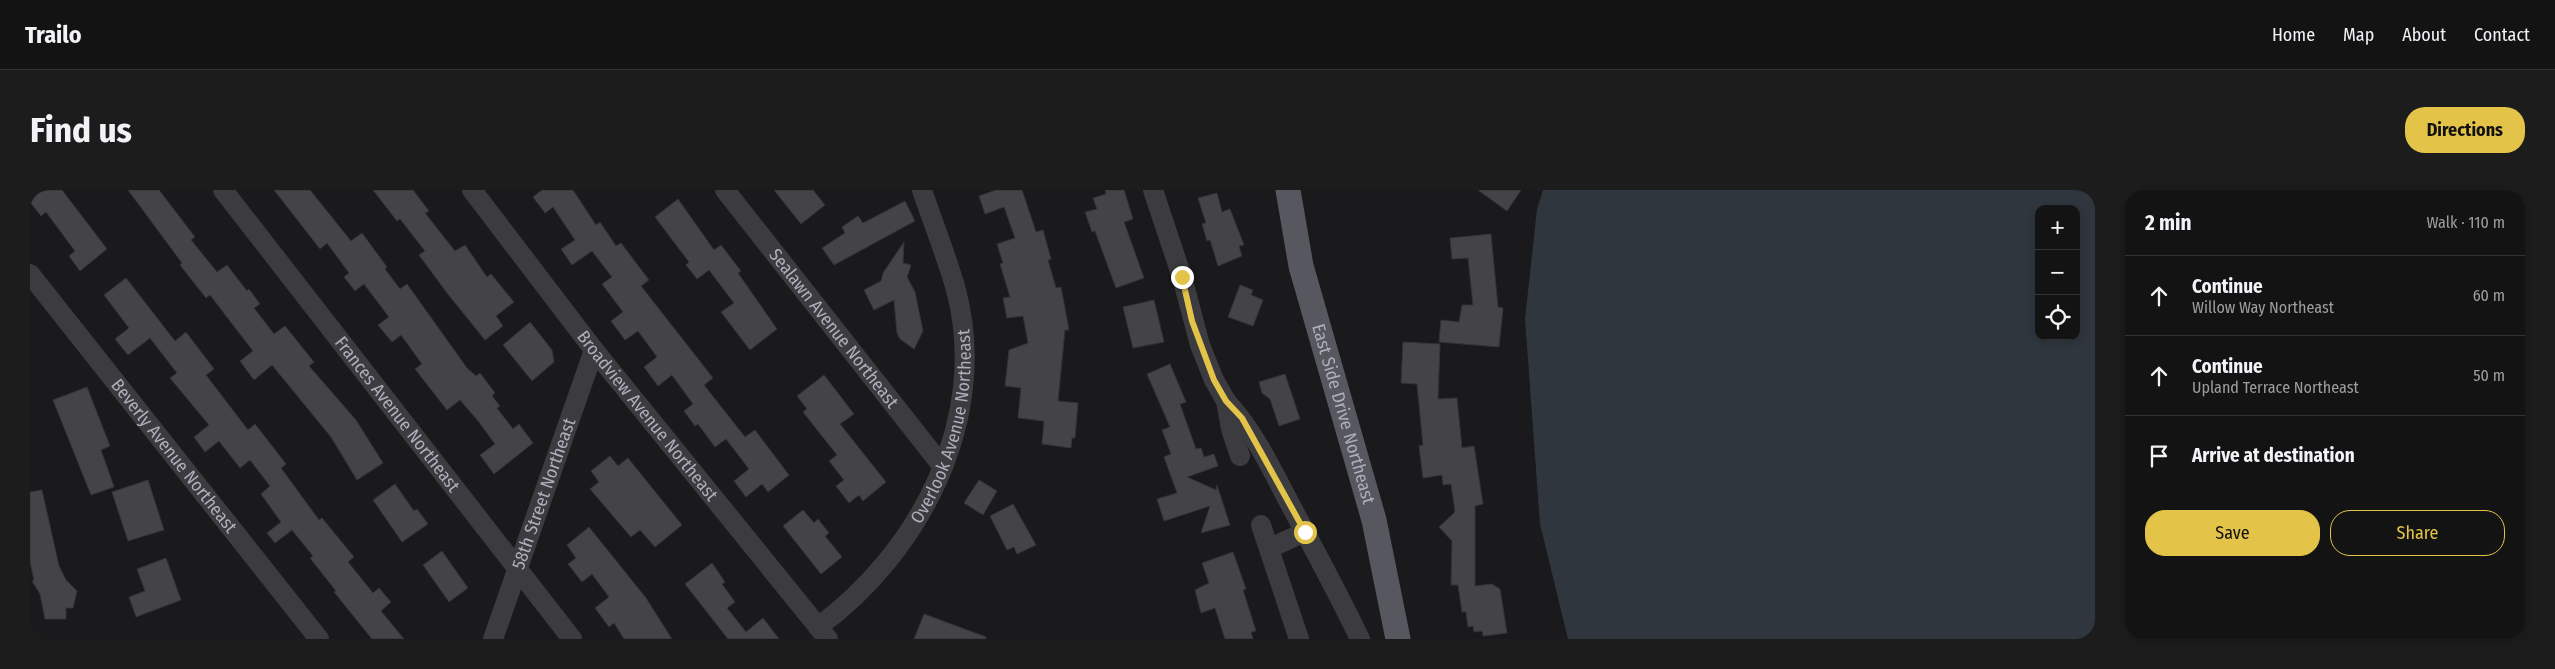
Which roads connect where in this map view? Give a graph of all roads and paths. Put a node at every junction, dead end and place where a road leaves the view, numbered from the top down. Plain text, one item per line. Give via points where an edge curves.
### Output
1 (223, 190) edge
2 (472, 190) edge
3 (726, 190) edge
4 (922, 190) edge
5 (1153, 190) edge
6 (1288, 190) edge
7 (30, 274) edge
8 (594, 350) junction
9 (1226, 401) junction
10 (1240, 456) dead end
11 (943, 467) junction
12 (1261, 525) dead end
13 (1305, 532) junction
14 (1270, 548) junction
15 (517, 569) junction
16 (823, 633) edge
17 (319, 639) edge
18 (493, 639) edge
19 (572, 639) edge
20 (1300, 639) edge
21 (1360, 639) edge
22 (1398, 639) edge

1 - 15 street, Frances Avenue Northeast
2 - 8 street, Broadview Avenue Northeast
3 - 11 street, Sealawn Avenue Northeast
4 - 11 street, Overlook Avenue Northeast via 956,291 964,352 961,392
5 - 9 street via 1182,277 1200,345
6 - 22 main road, East Side Drive Northeast via 1301,266 1374,520
7 - 17 street, Beverly Avenue Northeast
8 - 15 street, 58th Street Northeast
8 - 16 street, Broadview Avenue Northeast
9 - 10 street
9 - 13 street via 1242,418
11 - 16 street, Overlook Avenue Northeast via 926,504 898,550
12 - 14 street
13 - 14 street
13 - 21 street
14 - 20 street
15 - 18 street, 58th Street Northeast
15 - 19 street, Frances Avenue Northeast

